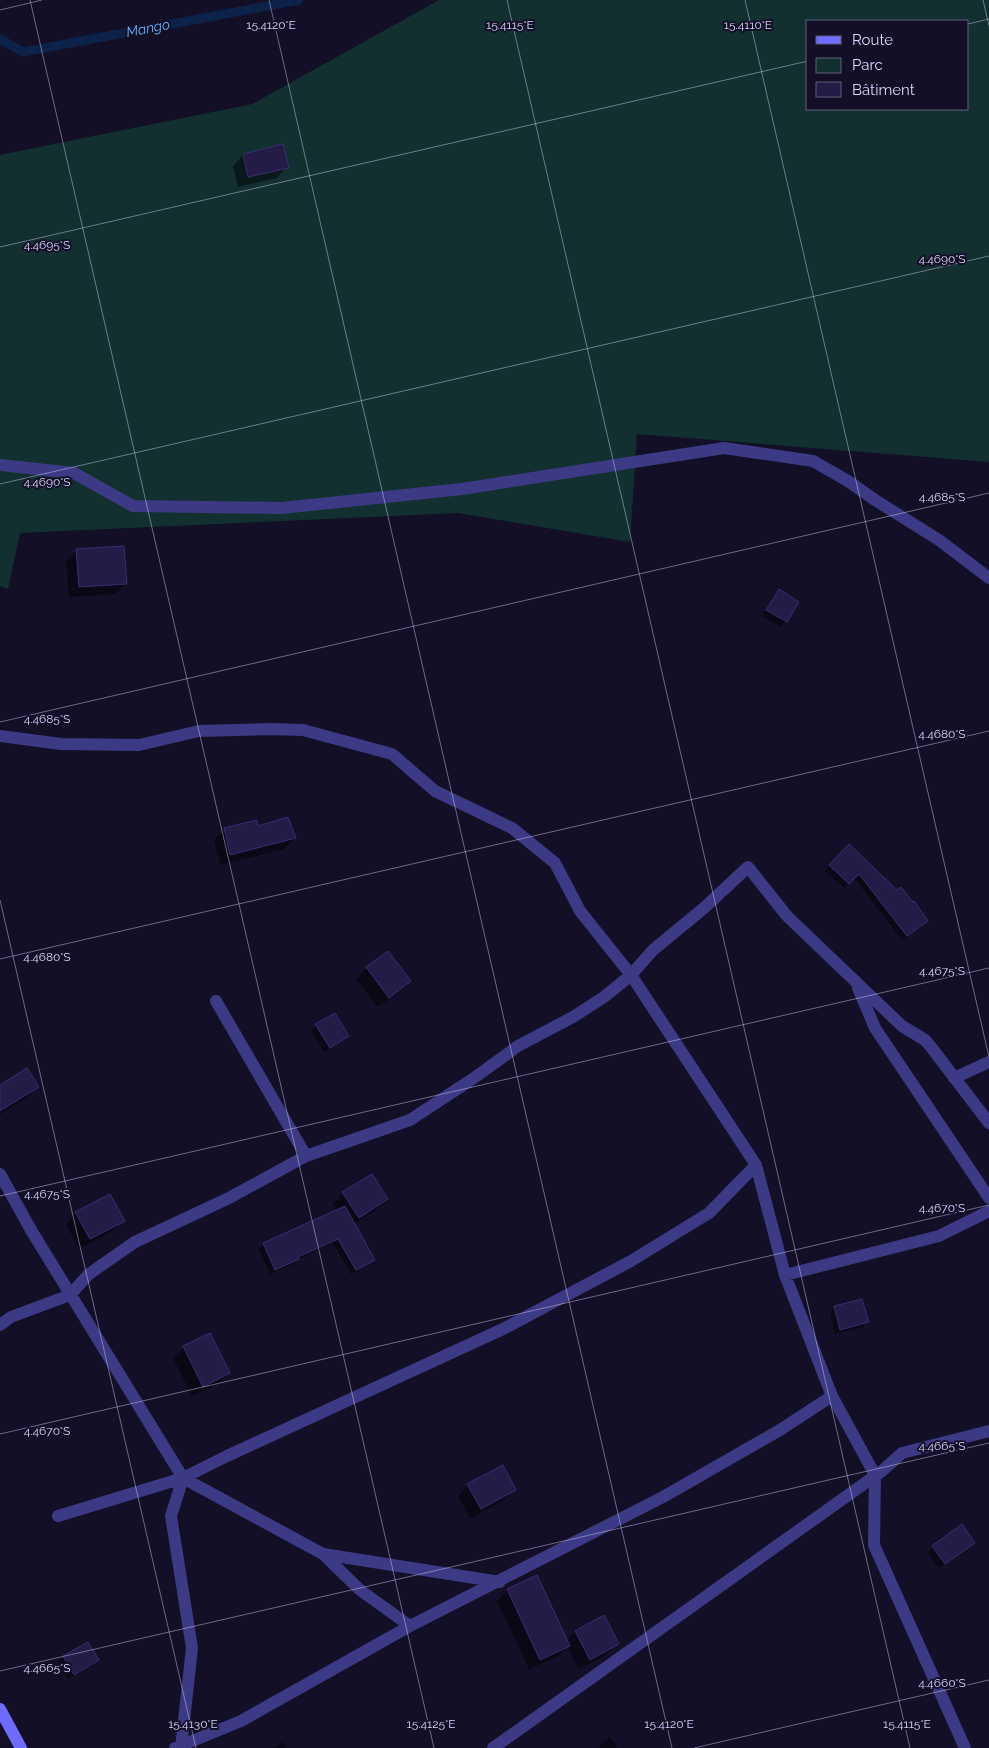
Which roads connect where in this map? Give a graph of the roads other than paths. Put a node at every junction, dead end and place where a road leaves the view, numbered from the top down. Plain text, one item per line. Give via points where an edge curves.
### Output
1 (0, 465) edge
2 (989, 578) edge
3 (0, 736) edge
4 (631, 975) junction
5 (856, 982) junction
6 (216, 1001) dead end
7 (989, 1062) edge
8 (954, 1078) junction
9 (989, 1123) edge
10 (306, 1156) junction
11 (756, 1165) junction
12 (0, 1174) edge
13 (989, 1198) edge
14 (989, 1211) edge
15 (785, 1275) junction
16 (70, 1294) junction
17 (0, 1325) edge
18 (832, 1396) junction
19 (989, 1431) edge
20 (875, 1474) junction
21 (184, 1478) junction
22 (58, 1516) dead end
23 (323, 1554) junction
24 (500, 1582) junction
25 (410, 1626) junction
26 (0, 1709) edge
27 (180, 1747) edge
28 (21, 1748) edge
29 (493, 1748) edge
30 (965, 1748) edge

1 - 2 street via 74,474 133,506 282,508 462,489 724,448 813,460 939,540
3 - 4 street via 61,744 139,745 199,731 303,730 392,754 435,791 512,828 556,863 580,911
4 - 5 street via 653,950 748,867 787,916
4 - 10 street via 604,997 518,1046 410,1120
4 - 11 street
5 - 8 street via 902,1026 925,1040
5 - 13 street via 875,1028
6 - 10 street
7 - 8 street
8 - 9 street
10 - 16 street via 229,1198 135,1242 89,1274
11 - 15 street
11 - 21 street via 709,1213 631,1261 503,1330
12 - 16 street
14 - 15 street via 939,1236
15 - 18 street
16 - 17 street via 11,1317
16 - 21 street
18 - 20 street
18 - 24 street via 780,1430 663,1497
19 - 20 street via 902,1453
20 - 29 street
20 - 30 street via 874,1545
21 - 22 street
21 - 23 street
21 - 27 street via 171,1516 192,1648
23 - 24 street
23 - 25 street via 360,1590
24 - 25 street
25 - 27 street via 242,1721
26 - 28 street

